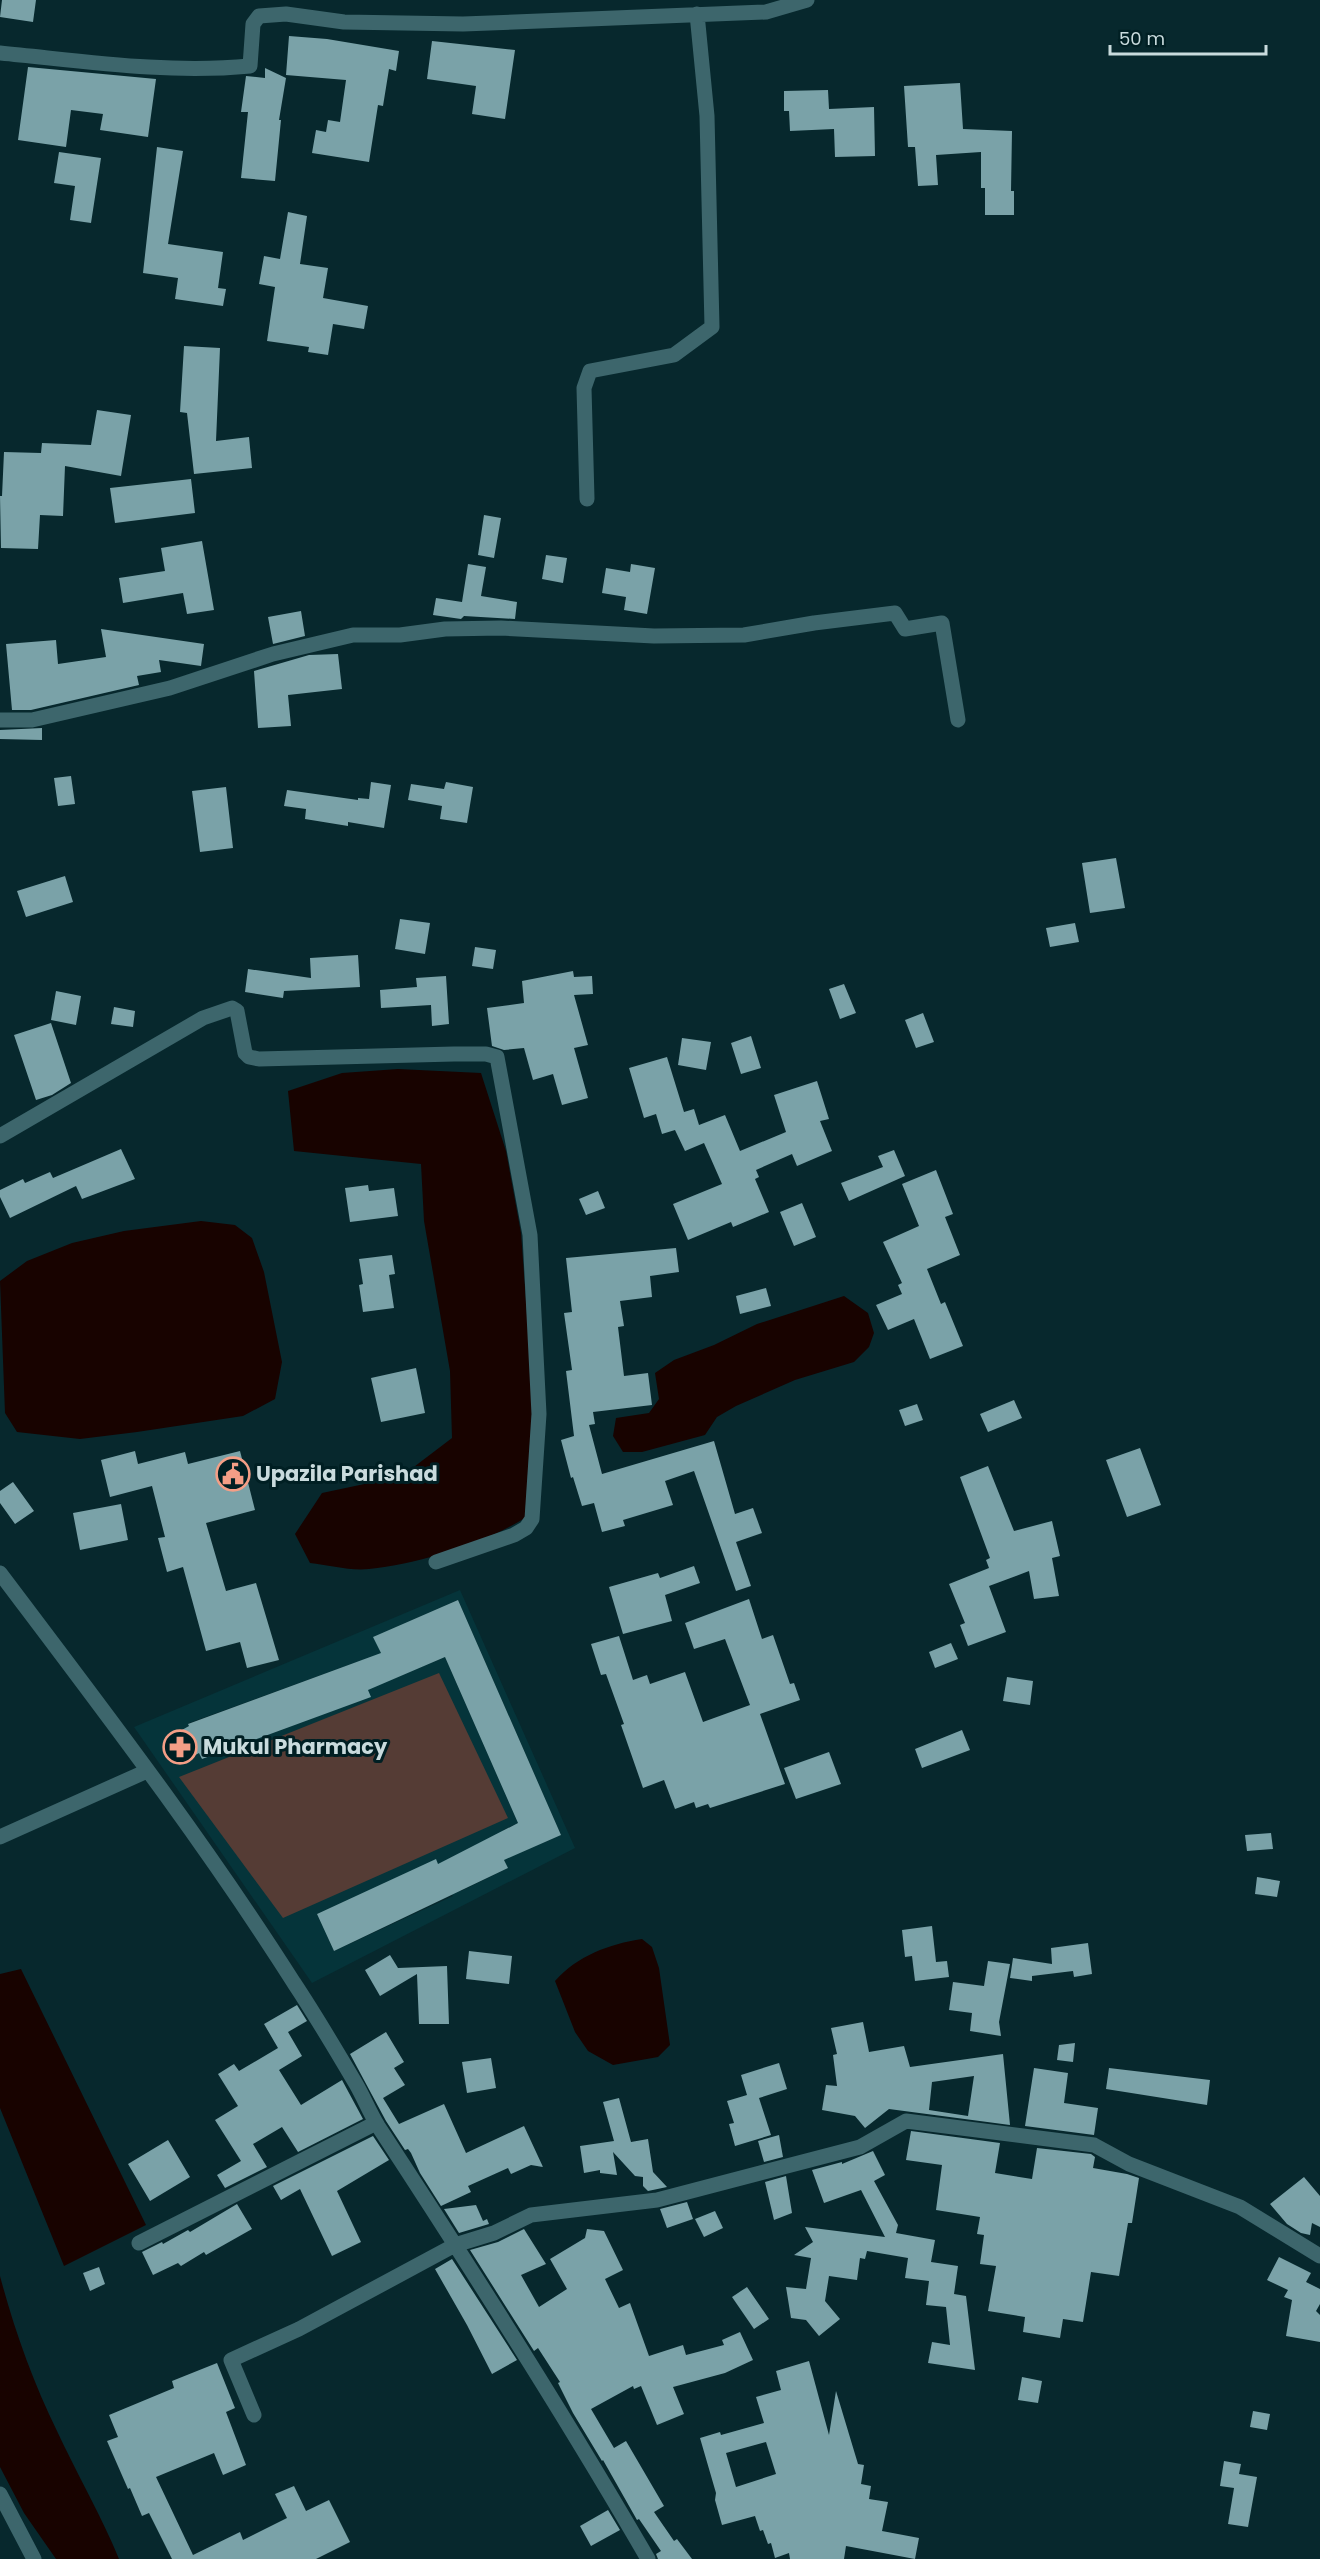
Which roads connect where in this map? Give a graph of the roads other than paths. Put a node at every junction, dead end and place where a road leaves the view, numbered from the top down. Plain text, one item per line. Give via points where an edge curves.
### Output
1 (807, 0) edge
2 (697, 14) junction
3 (0, 53) edge
4 (587, 499) dead end
5 (0, 720) edge
6 (958, 720) dead end
7 (0, 1136) edge
8 (436, 1562) dead end
9 (0, 1573) edge
10 (147, 1771) junction
11 (0, 1837) edge
12 (376, 2123) junction
13 (139, 2243) dead end
14 (455, 2245) junction
15 (1320, 2256) edge
16 (254, 2415) dead end
17 (0, 2494) edge
18 (34, 2559) edge
19 (648, 2559) edge

1 - 2 street via 766,12
2 - 3 street via 463,24 344,22 286,14 259,16 253,24 250,66 212,69 126,66
2 - 4 street via 708,116 712,327 674,356 590,371 584,388
5 - 6 street via 32,720 170,688 273,654 353,635 501,628 654,636 744,635 896,613 905,629 942,623
7 - 8 street via 203,1018 232,1008 237,1011 245,1053 259,1059 453,1054 496,1057 530,1235 539,1414 532,1519 514,1535
9 - 10 street
10 - 11 street
10 - 12 street via 294,1982
12 - 13 street
12 - 14 street
14 - 15 street via 494,2233 531,2214 657,2200 860,2147 906,2121 1094,2145 1130,2164 1240,2207
14 - 16 street via 299,2329 231,2360
14 - 19 street
17 - 18 street

